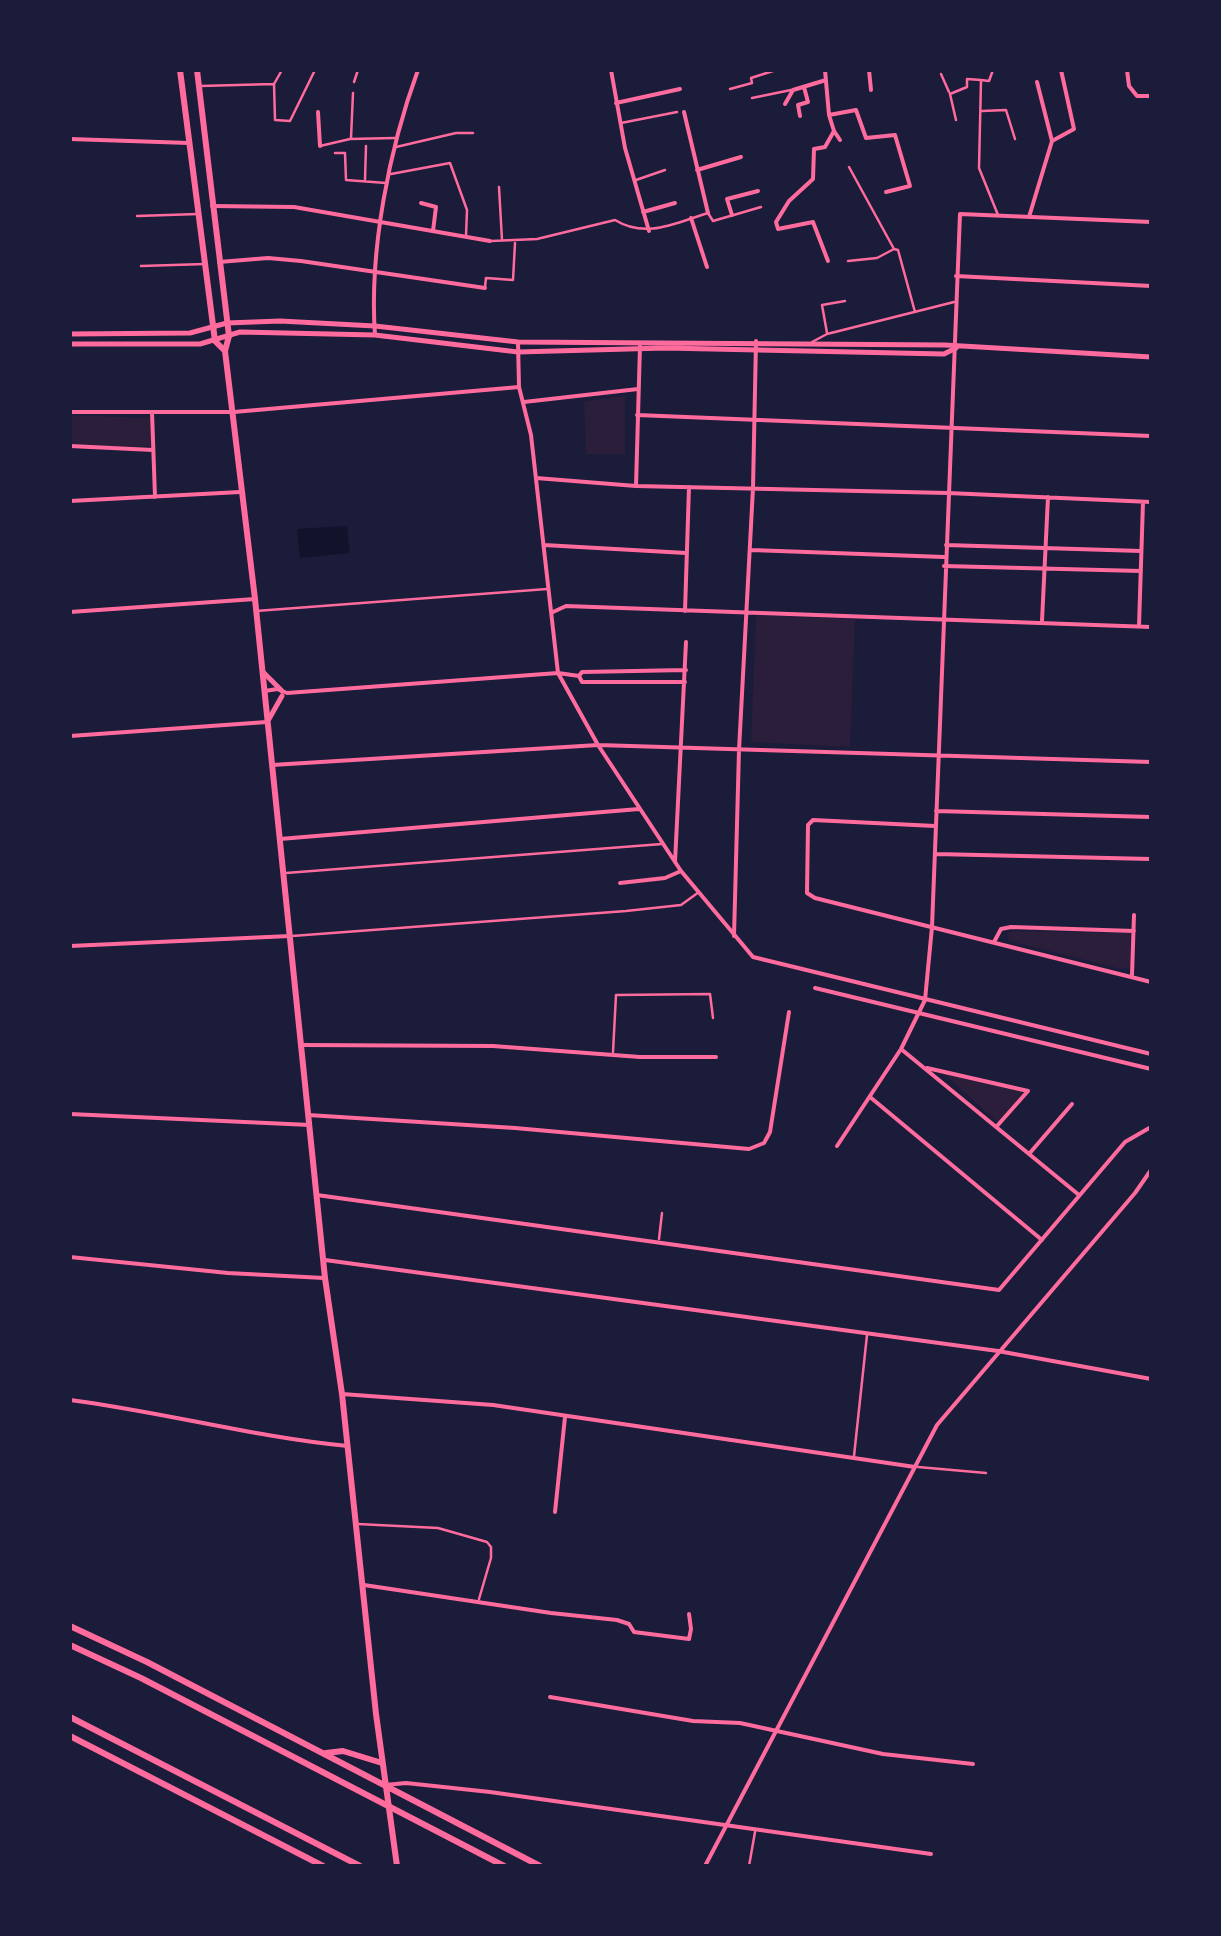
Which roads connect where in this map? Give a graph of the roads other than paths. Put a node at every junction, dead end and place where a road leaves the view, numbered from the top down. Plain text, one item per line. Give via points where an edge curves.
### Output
1 (180, 70) edge
2 (197, 70) edge
3 (282, 70) edge
4 (315, 70) edge
5 (358, 70) edge
6 (418, 70) edge
7 (611, 70) edge
8 (776, 70) edge
9 (825, 70) edge
10 (869, 70) edge
11 (993, 70) edge
12 (1061, 70) edge
13 (1127, 70) edge
14 (942, 74) dead end
15 (826, 80) junction
16 (981, 80) junction
17 (354, 82) dead end
18 (1038, 82) dead end
19 (274, 84) junction
20 (199, 86) junction
21 (804, 87) junction
22 (680, 89) dead end
23 (730, 89) dead end
24 (793, 90) junction
25 (871, 90) dead end
26 (353, 93) dead end
27 (950, 94) junction
28 (1151, 96) edge
29 (752, 98) dead end
30 (616, 104) junction
31 (785, 104) dead end
32 (981, 111) junction
33 (318, 112) dead end
34 (676, 112) dead end
35 (684, 112) dead end
36 (828, 115) junction
37 (800, 116) dead end
38 (956, 120) dead end
39 (620, 123) junction
40 (834, 131) junction
41 (474, 133) dead end
42 (397, 138) junction
43 (70, 139) edge
44 (350, 139) junction
45 (1014, 139) dead end
46 (840, 140) dead end
47 (1052, 141) junction
48 (190, 143) junction
49 (320, 146) joint
50 (366, 146) dead end
51 (395, 148) junction
52 (336, 154) dead end
53 (740, 157) dead end
54 (849, 167) dead end
55 (666, 170) dead end
56 (697, 170) junction
57 (390, 174) junction
58 (634, 180) junction
59 (365, 182) junction
60 (388, 184) junction
61 (499, 187) dead end
62 (758, 191) dead end
63 (886, 192) dead end
64 (421, 203) dead end
65 (675, 203) dead end
66 (212, 206) junction
67 (761, 208) dead end
68 (644, 212) junction
69 (708, 213) junction
70 (200, 214) junction
71 (999, 215) junction
72 (138, 216) dead end
73 (732, 216) junction
74 (1029, 216) junction
75 (691, 218) junction
76 (1151, 222) edge
77 (382, 223) junction
78 (432, 231) junction
79 (649, 231) junction
80 (466, 237) junction
81 (490, 240) joint
82 (502, 241) junction
83 (515, 242) junction
84 (894, 249) junction
85 (828, 260) dead end
86 (848, 261) dead end
87 (219, 262) junction
88 (207, 264) junction
89 (141, 266) dead end
90 (706, 267) dead end
91 (377, 273) junction
92 (956, 276) junction
93 (1151, 286) edge
94 (484, 288) joint
95 (845, 301) dead end
96 (955, 302) junction
97 (915, 312) junction
98 (227, 323) junction
99 (374, 326) junction
100 (215, 327) junction
101 (70, 334) edge
102 (827, 334) junction
103 (375, 335) junction
104 (229, 336) junction
105 (215, 341) junction
106 (518, 342) junction
107 (756, 342) junction
108 (810, 343) junction
109 (70, 344) edge
110 (640, 345) junction
111 (956, 348) junction
112 (756, 350) junction
113 (225, 351) junction
114 (518, 352) junction
115 (1151, 356) edge
116 (518, 387) junction
117 (638, 388) junction
118 (522, 402) junction
119 (70, 412) edge
120 (152, 412) junction
121 (234, 412) junction
122 (637, 416) junction
123 (755, 420) junction
124 (954, 427) junction
125 (1151, 436) edge
126 (70, 446) edge
127 (154, 450) junction
128 (536, 478) junction
129 (636, 486) junction
130 (689, 487) junction
131 (753, 488) junction
132 (242, 492) junction
133 (948, 494) junction
134 (155, 496) junction
135 (1048, 498) junction
136 (70, 500) edge
137 (1143, 502) junction
138 (1151, 502) edge
139 (544, 545) junction
140 (945, 545) junction
141 (1046, 548) junction
142 (751, 550) junction
143 (1141, 551) junction
144 (686, 553) junction
145 (944, 557) junction
146 (944, 566) junction
147 (1045, 568) junction
148 (1140, 571) junction
149 (550, 588) junction
150 (254, 599) junction
151 (255, 611) junction
152 (684, 611) junction
153 (749, 611) junction
154 (70, 612) edge
155 (552, 612) junction
156 (942, 619) junction
157 (1042, 622) junction
158 (1139, 626) junction
159 (1151, 627) edge
160 (686, 642) dead end
161 (261, 670) junction
162 (686, 670) junction
163 (558, 672) junction
164 (579, 676) junction
165 (686, 682) junction
166 (264, 691) junction
167 (284, 693) junction
168 (264, 701) junction
169 (267, 722) junction
170 (70, 736) edge
171 (598, 745) junction
172 (682, 748) junction
173 (739, 750) junction
174 (938, 757) junction
175 (1151, 762) edge
176 (272, 764) junction
177 (640, 809) junction
178 (936, 811) junction
179 (1151, 817) edge
180 (935, 826) junction
181 (280, 839) junction
182 (663, 844) junction
183 (934, 854) junction
184 (1151, 859) edge
185 (675, 862) junction
186 (681, 871) junction
187 (284, 873) junction
188 (620, 883) dead end
189 (700, 892) junction
190 (1134, 914) dead end
191 (932, 927) junction
192 (1134, 931) junction
193 (291, 936) junction
194 (734, 937) junction
195 (994, 942) junction
196 (70, 946) edge
197 (1132, 977) junction
198 (1151, 982) edge
199 (816, 988) dead end
200 (925, 1000) junction
201 (789, 1012) dead end
202 (918, 1012) junction
203 (713, 1018) dead end
204 (302, 1045) junction
205 (901, 1050) junction
206 (613, 1054) junction
207 (1151, 1054) edge
208 (716, 1057) dead end
209 (926, 1068) junction
210 (1151, 1069) edge
211 (870, 1097) junction
212 (1072, 1104) dead end
213 (70, 1114) edge
214 (308, 1115) junction
215 (310, 1125) junction
216 (997, 1126) junction
217 (1151, 1127) edge
218 (838, 1146) dead end
219 (1029, 1154) junction
220 (1151, 1170) edge
221 (317, 1194) junction
222 (1080, 1196) junction
223 (662, 1212) dead end
224 (1042, 1240) junction
225 (658, 1241) junction
226 (70, 1258) edge
227 (323, 1260) junction
228 (325, 1278) junction
229 (868, 1333) junction
230 (998, 1351) junction
231 (1151, 1379) edge
232 (342, 1394) junction
233 (70, 1400) edge
234 (565, 1417) junction
235 (348, 1446) junction
236 (854, 1457) junction
237 (915, 1467) junction
238 (986, 1473) dead end
239 (555, 1512) dead end
240 (357, 1524) junction
241 (364, 1585) junction
242 (478, 1601) junction
243 (688, 1614) dead end
244 (70, 1626) edge
245 (70, 1644) edge
246 (550, 1697) dead end
247 (70, 1717) edge
248 (776, 1731) junction
249 (103, 1734) junction
250 (70, 1736) edge
251 (96, 1749) junction
252 (325, 1753) junction
253 (382, 1763) junction
254 (973, 1764) dead end
255 (385, 1785) junction
256 (388, 1804) junction
257 (726, 1825) junction
258 (755, 1832) junction
259 (931, 1854) dead end
260 (323, 1866) edge
261 (360, 1866) edge
262 (397, 1866) edge
263 (504, 1866) edge
264 (540, 1866) edge
265 (705, 1866) edge
266 (749, 1866) edge

1 - 48 main road
2 - 20 main road
3 - 19 lane
4 - 19 lane via 290,122 275,120
5 - 17 lane
6 - 42 street
7 - 30 street
8 - 23 lane
9 - 15 street
10 - 25 street
11 - 16 lane via 989,81
12 - 47 street via 1074,129
13 - 28 street via 1137,96
14 - 27 lane
15 - 21 street
15 - 36 street
16 - 27 lane via 967,79 967,87
16 - 32 lane
18 - 47 street
19 - 20 lane
20 - 66 main road
21 - 24 street
21 - 37 street via 808,102 798,105
22 - 30 street
24 - 29 lane
24 - 31 street
26 - 44 lane
27 - 38 lane
30 - 39 street
32 - 45 lane via 1006,110
32 - 71 lane via 979,168
33 - 49 street
34 - 39 lane
35 - 56 street
36 - 40 street
36 - 63 street via 856,110 866,138 895,135 910,186
39 - 58 street
40 - 46 street
40 - 85 street via 825,146 814,149 813,179 776,222 778,228 813,222
41 - 51 lane
42 - 44 lane
42 - 51 street
43 - 48 street
44 - 49 lane
47 - 74 street
48 - 70 main road
50 - 59 lane
51 - 57 street
52 - 59 lane via 345,153 346,180
53 - 56 street
54 - 84 lane
55 - 58 lane
56 - 69 street
57 - 60 street
57 - 80 lane via 450,162 466,210
58 - 68 street
59 - 60 lane
60 - 77 street
61 - 82 lane
62 - 73 street via 727,199
64 - 78 street via 436,207
65 - 68 street
66 - 77 street via 294,207
66 - 87 main road
67 - 73 lane
68 - 79 street
69 - 73 lane via 713,221
69 - 75 lane
70 - 72 lane
70 - 88 main road
71 - 74 street
71 - 92 street via 960,214
74 - 76 street
75 - 79 lane
75 - 90 street
77 - 78 street
77 - 91 street
78 - 80 street
79 - 83 lane via 615,220
80 - 81 street
81 - 82 lane
82 - 83 lane
83 - 94 lane via 513,280 486,278
84 - 86 lane
84 - 97 lane via 902,254
87 - 91 street via 268,258
87 - 98 main road
88 - 89 lane
88 - 100 main road
91 - 94 street
91 - 99 street
92 - 93 street
92 - 96 street
95 - 102 lane via 822,305
96 - 97 lane
96 - 111 street
97 - 102 lane
98 - 99 main road
98 - 100 main road
98 - 104 main road
99 - 103 street
99 - 106 main road
100 - 101 main road via 182,334
100 - 105 main road
102 - 108 lane
103 - 104 main road
103 - 114 main road
104 - 105 main road
104 - 113 main road
105 - 109 main road
105 - 113 main road
106 - 110 main road
106 - 114 street
107 - 108 main road
107 - 110 main road
107 - 112 street
108 - 111 main road
110 - 112 main road
110 - 114 main road
110 - 117 street
111 - 112 main road via 944,354
111 - 115 main road
111 - 124 street
112 - 123 street
113 - 121 main road
114 - 116 street
116 - 118 street
116 - 121 street
117 - 118 street
117 - 122 street
118 - 128 street
119 - 120 street
120 - 121 street
120 - 127 street
121 - 132 main road
122 - 123 street
122 - 129 street
123 - 124 street
123 - 131 street
124 - 125 street
124 - 133 street
126 - 127 street
127 - 134 street
128 - 129 street
128 - 139 street
129 - 130 street
130 - 131 street
130 - 144 street
131 - 133 street
131 - 142 street
132 - 134 street
132 - 150 main road
133 - 135 street
133 - 140 street
134 - 136 street
135 - 137 street
135 - 141 street
137 - 138 street
137 - 143 street
139 - 144 street
139 - 149 street
140 - 141 street
140 - 145 street
141 - 143 street
141 - 147 street
142 - 145 street
142 - 153 street
143 - 148 street
144 - 152 street
145 - 146 street
146 - 147 street
146 - 156 street
147 - 148 street
147 - 157 street
148 - 158 street
149 - 151 lane
149 - 155 street
150 - 151 main road
150 - 154 street
151 - 161 main road
152 - 153 street
152 - 155 street via 566,606
153 - 156 street
153 - 173 street
155 - 163 street
156 - 157 street
156 - 174 street
157 - 158 street
158 - 159 street
160 - 162 street
161 - 166 main road
161 - 167 main road
162 - 164 street
162 - 165 street
163 - 164 street
163 - 167 street
163 - 171 street
164 - 165 street via 582,682
165 - 172 street
166 - 167 street
166 - 168 main road
167 - 168 street
167 - 169 main road
168 - 169 main road
169 - 170 street
169 - 176 main road
171 - 172 street
171 - 176 street
171 - 177 street
172 - 173 street
172 - 185 street
173 - 174 street
173 - 194 street
174 - 175 street
174 - 178 street
176 - 181 main road
177 - 181 street
177 - 182 street
178 - 179 street
178 - 180 street
180 - 183 street
180 - 191 street via 813,820 806,875 810,896
181 - 187 main road
182 - 185 street
182 - 187 lane
183 - 184 street
183 - 191 street
185 - 186 street
186 - 188 street
186 - 189 street
187 - 193 main road
189 - 193 lane via 681,905 626,911
189 - 194 street
190 - 192 street
191 - 195 street
191 - 200 street
192 - 195 street via 1011,927
192 - 197 street
193 - 196 street
193 - 204 main road
194 - 200 street via 753,956
195 - 197 street
197 - 198 street
199 - 202 street
200 - 202 street
200 - 207 street
201 - 214 street via 770,1132 749,1149
202 - 205 street
202 - 210 street
203 - 206 lane via 710,994 616,996
204 - 206 street
204 - 214 main road
205 - 209 street
205 - 211 street
206 - 208 street
209 - 216 street
209 - 216 street via 1028,1091
211 - 218 street
211 - 224 street
212 - 219 street
213 - 215 street
214 - 215 main road
215 - 221 main road
216 - 219 street
217 - 222 street via 1125,1142
219 - 222 street
220 - 230 street
221 - 225 street
221 - 227 main road
222 - 224 street
223 - 225 lane
224 - 225 street via 999,1290
226 - 228 street
227 - 228 main road
227 - 229 street
228 - 232 main road
229 - 230 street
229 - 236 lane
230 - 231 street
230 - 237 street via 937,1424
232 - 234 street via 449,1400
232 - 235 main road
233 - 235 street
234 - 236 street
234 - 239 street
235 - 240 main road
236 - 237 street
237 - 238 lane
237 - 248 street
240 - 241 main road
240 - 242 lane via 438,1528 487,1542 491,1558
241 - 242 street
241 - 253 main road
242 - 243 street via 617,1620 634,1632 689,1639
244 - 252 main road
245 - 256 main road
246 - 248 street
247 - 249 main road
248 - 254 street via 883,1754
248 - 257 street
249 - 251 main road
249 - 261 main road
250 - 251 main road
251 - 260 main road
252 - 253 main road via 343,1751
252 - 255 main road
253 - 255 main road
255 - 256 main road
255 - 257 street via 490,1792
255 - 264 main road
256 - 262 main road
256 - 263 main road
257 - 258 street
257 - 265 street
258 - 259 street
258 - 266 lane

